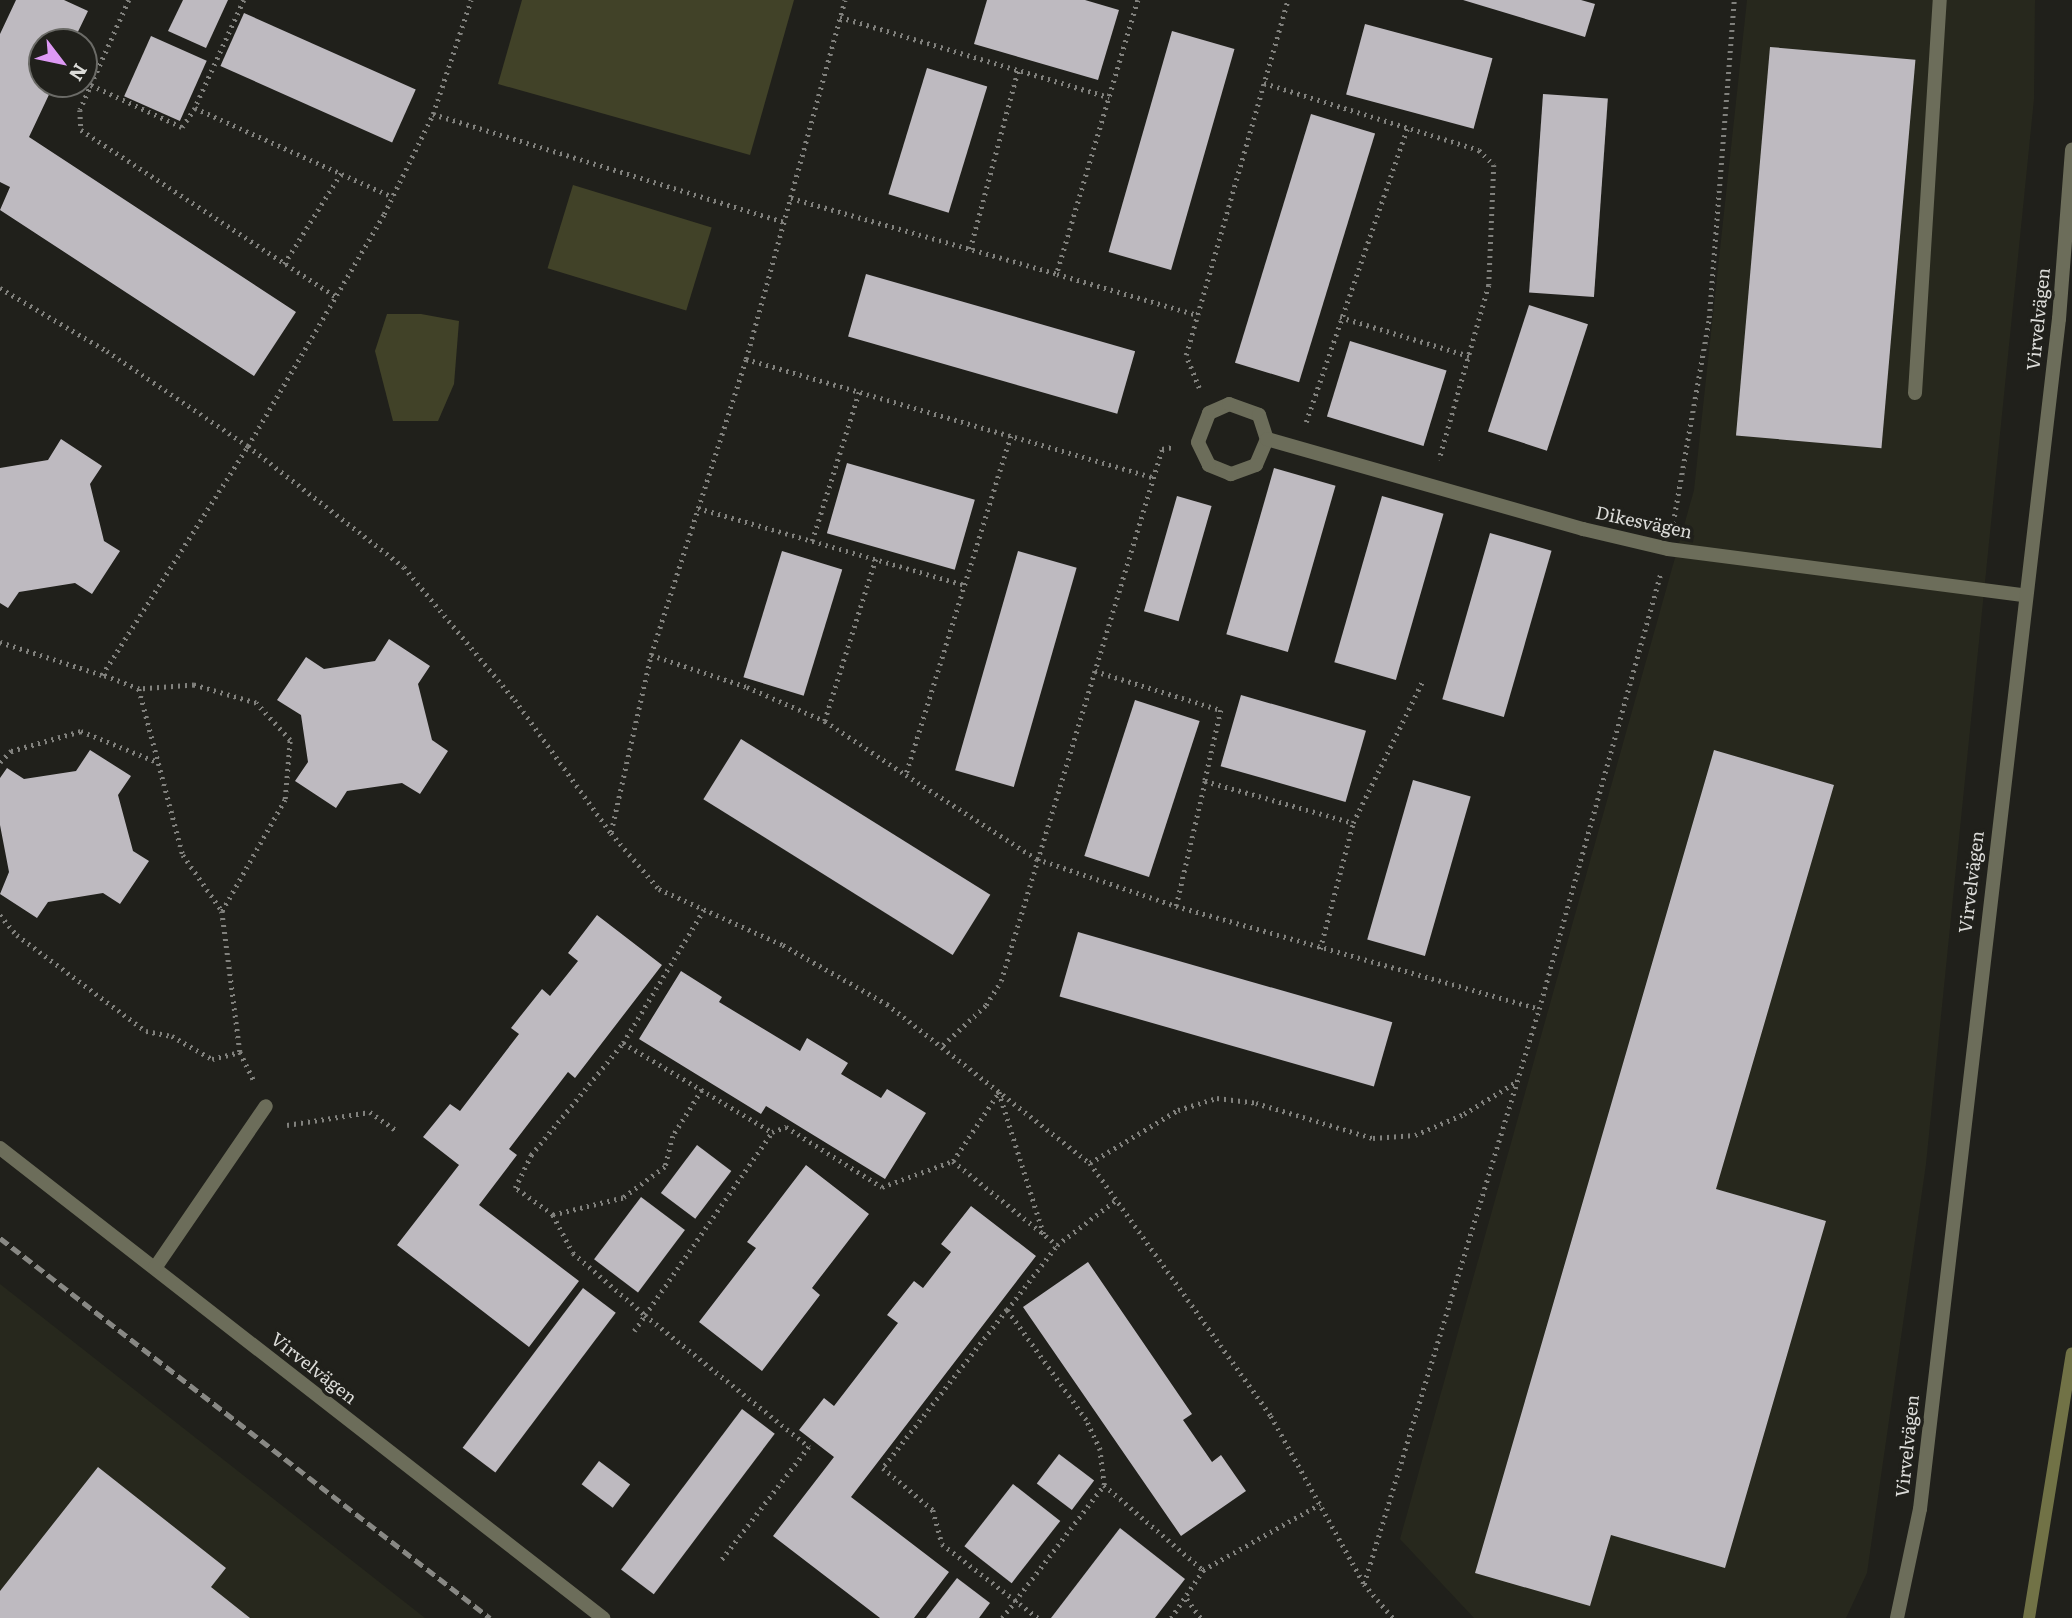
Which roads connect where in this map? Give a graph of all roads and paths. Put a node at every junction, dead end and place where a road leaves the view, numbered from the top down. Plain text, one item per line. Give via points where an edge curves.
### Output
1 (129, 0) edge
2 (244, 0) edge
3 (471, 0) edge
4 (845, 0) edge
5 (1138, 0) edge
6 (1288, 0) edge
7 (1734, 0) edge
8 (1940, 0) edge
9 (840, 17) junction
10 (98, 69) edge
11 (1018, 70) junction
12 (1264, 83) junction
13 (98, 88) edge
14 (1109, 97) junction
15 (85, 98) edge
16 (195, 108) junction
17 (433, 114) junction
18 (1407, 128) junction
19 (2072, 149) edge
20 (341, 173) junction
21 (393, 197) junction
22 (791, 198) junction
23 (784, 222) junction
24 (970, 249) junction
25 (284, 264) junction
26 (1057, 274) junction
27 (0, 288) edge
28 (336, 297) junction
29 (1197, 315) junction
30 (1340, 317) junction
31 (1469, 356) junction
32 (746, 359) junction
33 (859, 392) junction
34 (1915, 393) dead end
35 (1209, 413) junction
36 (1011, 436) junction
37 (1268, 439) junction
38 (1198, 442) junction
39 (248, 446) junction
40 (1298, 447) junction
41 (1153, 477) junction
42 (1432, 486) junction
43 (698, 508) junction
44 (812, 541) junction
45 (1668, 550) junction
46 (876, 559) junction
47 (965, 585) junction
48 (2023, 595) junction
49 (0, 642) edge
50 (651, 655) junction
51 (1095, 671) junction
52 (102, 675) junction
53 (1423, 680) dead end
54 (139, 689) junction
55 (825, 721) junction
56 (155, 761) junction
57 (0, 762) edge
58 (906, 775) junction
59 (1205, 781) junction
60 (1353, 823) junction
61 (611, 833) junction
62 (1037, 859) junction
63 (1176, 906) junction
64 (704, 909) junction
65 (222, 911) junction
66 (0, 915) edge
67 (1320, 949) junction
68 (1539, 1009) junction
69 (623, 1043) junction
70 (943, 1045) junction
71 (240, 1052) junction
72 (1516, 1082) junction
73 (702, 1090) junction
74 (999, 1091) junction
75 (266, 1106) junction
76 (397, 1131) dead end
77 (772, 1132) junction
78 (0, 1148) edge
79 (953, 1161) junction
80 (1090, 1163) junction
81 (1116, 1200) junction
82 (553, 1215) junction
83 (1044, 1235) junction
84 (1057, 1245) junction
85 (155, 1268) junction
86 (1007, 1310) junction
87 (645, 1315) junction
88 (634, 1331) dead end
89 (1104, 1485) junction
90 (1320, 1504) junction
91 (722, 1561) dead end
92 (1203, 1570) junction
93 (1364, 1584) junction
94 (1187, 1599) junction
95 (1015, 1600) junction
96 (603, 1618) edge
97 (1002, 1618) edge
98 (1038, 1618) edge
99 (1171, 1618) edge
100 (1201, 1618) edge
101 (1393, 1618) edge
102 (1897, 1618) edge

1 - 10 path
2 - 16 path
3 - 17 path
4 - 9 path
5 - 14 path
6 - 12 path
7 - 45 path via 1709,318
8 - 34 street
9 - 11 path
9 - 22 path
11 - 14 path
11 - 24 path
12 - 18 path
12 - 29 path
13 - 16 path via 182,127
14 - 26 path
15 - 25 path via 80,110 81,130
16 - 20 path
17 - 21 path
17 - 23 path
18 - 30 path
18 - 31 path via 1479,150 1494,165 1489,285
19 - 48 street, Virvelvägen via 2059,319
20 - 21 path
20 - 25 path
21 - 28 path
22 - 23 path
22 - 24 path
23 - 32 path
24 - 26 path
25 - 28 path
26 - 29 path
27 - 39 path via 107,351
28 - 39 path
29 - 35 path via 1186,355
30 - 31 path
30 - 40 path
31 - 42 path
32 - 33 path
32 - 43 path
33 - 36 path
33 - 44 path
35 - 37 street via 1229,404 1259,415
35 - 38 street
36 - 41 path
36 - 47 path
37 - 38 street via 1256,465 1231,474 1209,465
37 - 40 street, Dikesvägen
38 - 41 path via 1162,449
39 - 52 path
39 - 61 path via 404,567 515,700
40 - 42 street, Dikesvägen
41 - 51 path
42 - 45 street, Dikesvägen
43 - 44 path
43 - 50 path
44 - 46 path
45 - 48 street, Dikesvägen
45 - 68 path
46 - 47 path
46 - 55 path
47 - 58 path
48 - 102 street, Virvelvägen via 1920,1509
49 - 52 path
50 - 55 path via 747,687
50 - 61 path
51 - 59 path via 1221,710
51 - 62 path
52 - 54 path
53 - 60 path
54 - 56 path
54 - 65 path via 194,685 256,703 290,740 285,799
55 - 58 path
56 - 57 path via 81,731 11,751
56 - 65 path via 183,855
58 - 62 path
59 - 60 path
59 - 63 path
60 - 67 path
61 - 64 path via 659,889
62 - 63 path
62 - 70 path via 1001,981 986,1004
63 - 67 path
64 - 69 path
64 - 70 path via 795,952 887,1004
65 - 71 path
66 - 71 path via 16,935 94,988 146,1031 172,1036 212,1059
67 - 68 path
68 - 72 path
69 - 73 path
69 - 82 path via 531,1155 515,1188
70 - 74 path
71 - 75 path
72 - 80 path via 1464,1114 1415,1135 1373,1138 1256,1103 1217,1098 1178,1110
72 - 93 path
73 - 77 path
73 - 82 path via 673,1136 665,1167 644,1186 623,1198
74 - 79 path
74 - 80 path
74 - 83 path
75 - 76 path via 290,1127 370,1112
75 - 85 street
77 - 79 path via 786,1128 882,1187
77 - 87 path
78 - 85 street, Virvelvägen
79 - 83 path
80 - 81 path
81 - 84 path
81 - 90 path via 1271,1416
82 - 87 path via 573,1253
83 - 84 path
84 - 86 path
85 - 96 street, Virvelvägen
86 - 89 path via 1086,1420 1100,1450
86 - 95 path via 883,1468 933,1510 942,1544
87 - 88 path
87 - 91 path via 809,1447
89 - 92 path
89 - 95 path
90 - 92 path
90 - 93 path
92 - 94 path
93 - 101 path
94 - 99 path
94 - 100 path
95 - 97 path
95 - 98 path

